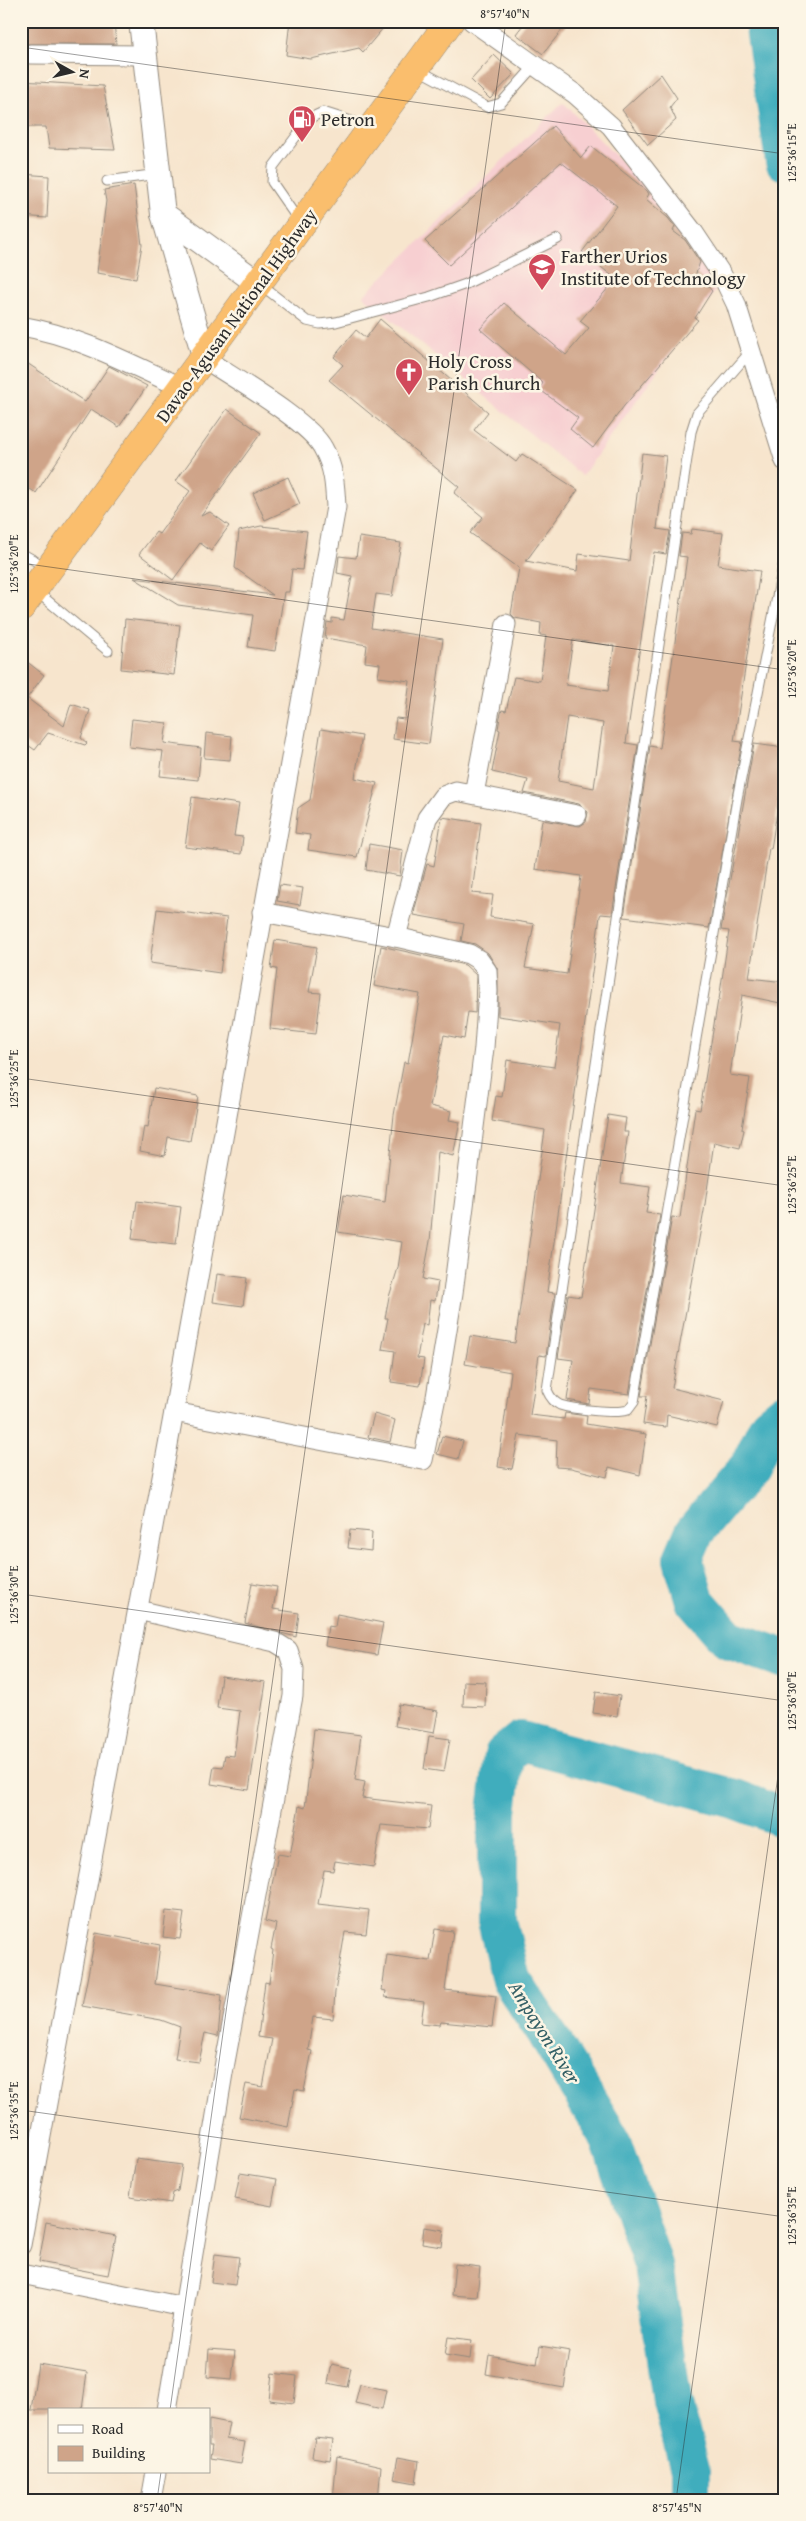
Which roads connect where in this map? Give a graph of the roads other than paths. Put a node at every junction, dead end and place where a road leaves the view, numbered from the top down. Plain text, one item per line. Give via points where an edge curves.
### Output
1 (141, 21) edge
2 (450, 21) edge
3 (472, 21) edge
4 (30, 54) dead end
5 (144, 56) junction
6 (535, 66) junction
7 (416, 68) junction
8 (373, 128) junction
9 (158, 174) junction
10 (107, 181) dead end
11 (163, 214) junction
12 (302, 226) junction
13 (558, 239) dead end
14 (259, 284) junction
15 (21, 326) edge
16 (750, 352) junction
17 (204, 359) junction
18 (183, 388) junction
19 (785, 461) edge
20 (21, 553) edge
21 (785, 556) edge
22 (35, 588) edge
23 (506, 624) dead end
24 (108, 651) dead end
25 (474, 794) junction
26 (576, 816) dead end
27 (262, 912) junction
28 (396, 937) junction
29 (174, 1412) junction
30 (138, 1610) junction
31 (21, 2245) edge
32 (21, 2274) edge
33 (184, 2307) junction
34 (167, 2408) edge
35 (156, 2474) edge
36 (151, 2500) edge

1 - 5 street
2 - 7 highway, Davao-Agusan National Highway
3 - 6 street
4 - 5 street
5 - 9 street
6 - 7 lane via 501,103 487,107
6 - 16 street via 612,126 694,233 722,275 736,304
7 - 8 highway, Davao-Agusan National Highway
8 - 12 highway, Davao-Agusan National Highway
8 - 12 lane via 323,112 310,118 273,167 272,182
9 - 10 lane
9 - 11 street
11 - 14 street
11 - 17 street
12 - 14 highway, Davao-Agusan National Highway
13 - 14 lane via 466,284 336,322 320,324 307,321
14 - 17 highway, Davao-Agusan National Highway
15 - 18 street via 85,343
16 - 19 street
16 - 21 lane via 701,407 690,432 547,1390 551,1399 561,1405 618,1413 628,1410 634,1402 737,799
17 - 18 highway, Davao-Agusan National Highway
17 - 27 street via 300,424 323,447 334,474 336,507
18 - 22 highway, Davao-Agusan National Highway
20 - 22 lane
22 - 24 lane
23 - 25 street
25 - 26 street
25 - 28 street via 456,791 443,796 427,818
27 - 28 street
27 - 29 street
28 - 29 street via 474,957 487,971 484,1048 453,1293 423,1460
29 - 30 street
30 - 31 street
30 - 33 street via 275,1642 288,1650 294,1669 293,1696 221,2082
32 - 33 street
33 - 34 street
35 - 36 street

